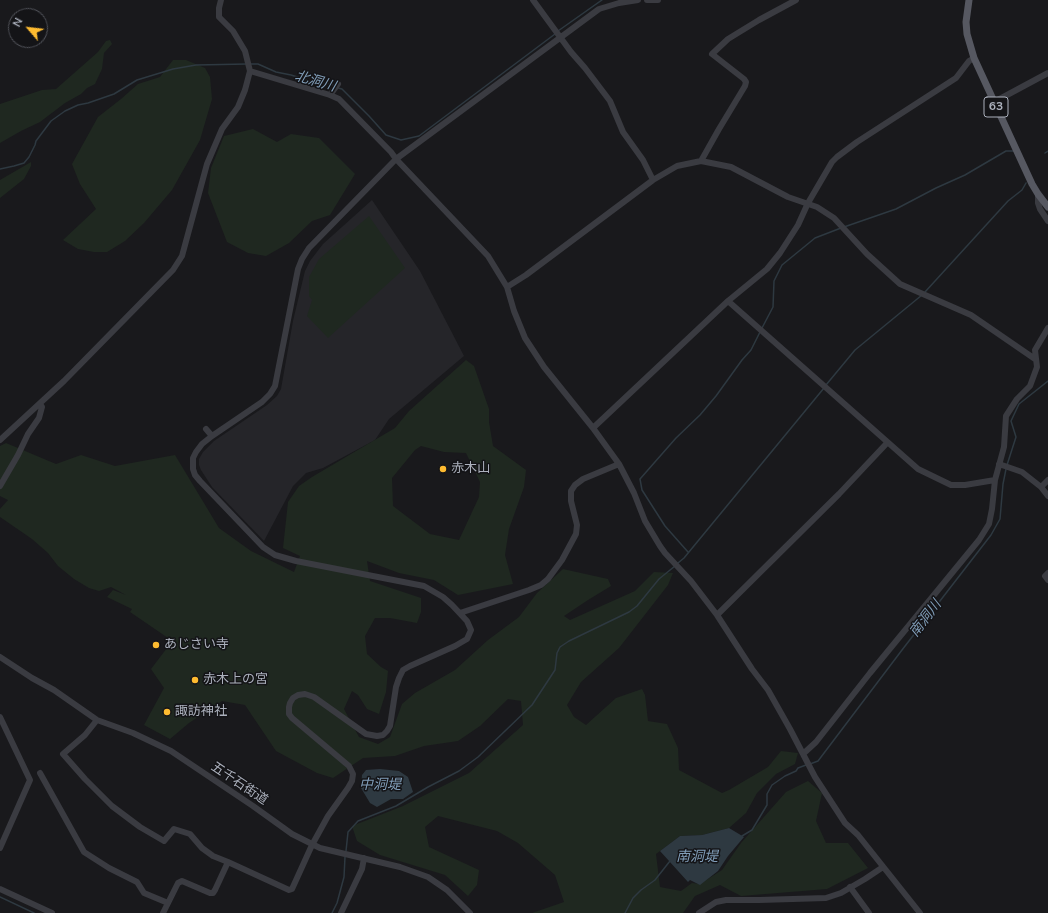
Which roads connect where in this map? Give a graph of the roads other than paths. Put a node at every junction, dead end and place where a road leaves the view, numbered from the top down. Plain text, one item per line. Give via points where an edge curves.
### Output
1 (221, 0) edge
2 (534, 0) edge
3 (638, 0) edge
4 (647, 0) edge
5 (658, 0) edge
6 (796, 0) edge
7 (969, 0) edge
8 (560, 37) junction
9 (974, 58) junction
10 (250, 71) junction
11 (1048, 73) edge
12 (338, 84) dead end
13 (330, 95) junction
14 (994, 102) junction
15 (396, 159) junction
16 (701, 161) junction
17 (653, 180) junction
18 (1038, 194) junction
19 (808, 203) junction
20 (1048, 207) edge
21 (1048, 221) edge
22 (507, 287) junction
23 (728, 301) junction
24 (1048, 328) edge
25 (1035, 359) junction
26 (40, 404) junction
27 (593, 428) junction
28 (206, 429) dead end
29 (212, 436) junction
30 (0, 440) edge
31 (888, 443) junction
32 (618, 464) junction
33 (998, 464) junction
34 (995, 480) junction
35 (1048, 480) edge
36 (0, 486) edge
37 (1041, 487) junction
38 (1048, 496) edge
39 (1048, 573) edge
40 (1048, 580) edge
41 (460, 612) junction
42 (717, 615) junction
43 (0, 657) edge
44 (0, 717) edge
45 (97, 720) junction
46 (803, 754) junction
47 (40, 773) dead end
48 (312, 845) junction
49 (0, 848) edge
50 (364, 858) junction
51 (228, 862) junction
52 (883, 867) junction
53 (850, 887) junction
54 (0, 889) edge
55 (168, 902) junction
56 (52, 913) edge
57 (164, 913) edge
58 (341, 913) edge
59 (470, 913) edge
60 (699, 913) edge
61 (869, 913) edge
62 (920, 913) edge

1 - 10 street via 220,17 233,31 245,52
2 - 8 street
3 - 8 street via 599,9
4 - 5 street
6 - 16 street via 740,31 712,54 746,82
7 - 9 main road, 63 via 966,22
8 - 15 street
8 - 17 street via 610,101 623,132 643,160
9 - 14 main road, 63
9 - 19 street via 956,78 837,157
10 - 13 street
10 - 26 street via 238,107 222,129 207,164 182,256 173,270
11 - 14 street
12 - 13 street
13 - 15 street via 361,120
14 - 18 main road, 63
15 - 22 street via 488,256
15 - 29 street via 309,248 302,259 275,386 270,394
16 - 17 street via 677,166
16 - 19 street via 731,167 788,198
17 - 22 street
18 - 20 main road, 63
18 - 21 street via 1040,209
19 - 23 street via 798,225 767,269
19 - 25 street via 834,218 867,254 900,284 971,315
22 - 27 street via 525,338 544,367
23 - 27 street
23 - 31 street
24 - 25 street via 1035,350
25 - 33 street via 1037,367 1030,386 1017,399 1006,416 1004,447
26 - 30 street
26 - 36 street via 42,407 39,418
27 - 32 street
28 - 29 street
29 - 41 street via 202,444 193,458 196,475 264,547 275,555 424,586 443,597
31 - 34 street via 918,469 951,485
31 - 42 street
32 - 41 street via 583,479 571,491 577,525 576,534 548,579 529,590
32 - 42 street via 660,546
33 - 34 street
33 - 37 street via 1022,472
34 - 46 street via 989,524 979,540 816,742
35 - 37 street
37 - 38 street
39 - 40 street via 1045,576
41 - 48 street via 468,621 471,630 467,638 403,670 396,687 390,726 383,734 366,734 325,703 309,695 298,695 293,698 289,714 292,718 349,766 353,774 348,788
42 - 46 street via 768,690
43 - 45 street, 五千石街道
44 - 49 street via 30,780
45 - 48 street, 五千石街道 via 138,735 171,751
45 - 51 street via 85,735 63,754 85,779 112,806 164,841 174,829 190,834 202,848
46 - 52 street via 845,823
47 - 55 street via 84,852 137,882 144,893
48 - 50 street, 五千石街道
48 - 51 street via 292,889 289,890
50 - 58 street via 362,869
50 - 59 street, 五千石街道 via 428,877 447,890
51 - 55 street via 213,892 182,881 178,883
52 - 53 street
52 - 62 street
53 - 60 street via 826,898 726,900 716,902
53 - 61 street
54 - 56 street
55 - 57 street

